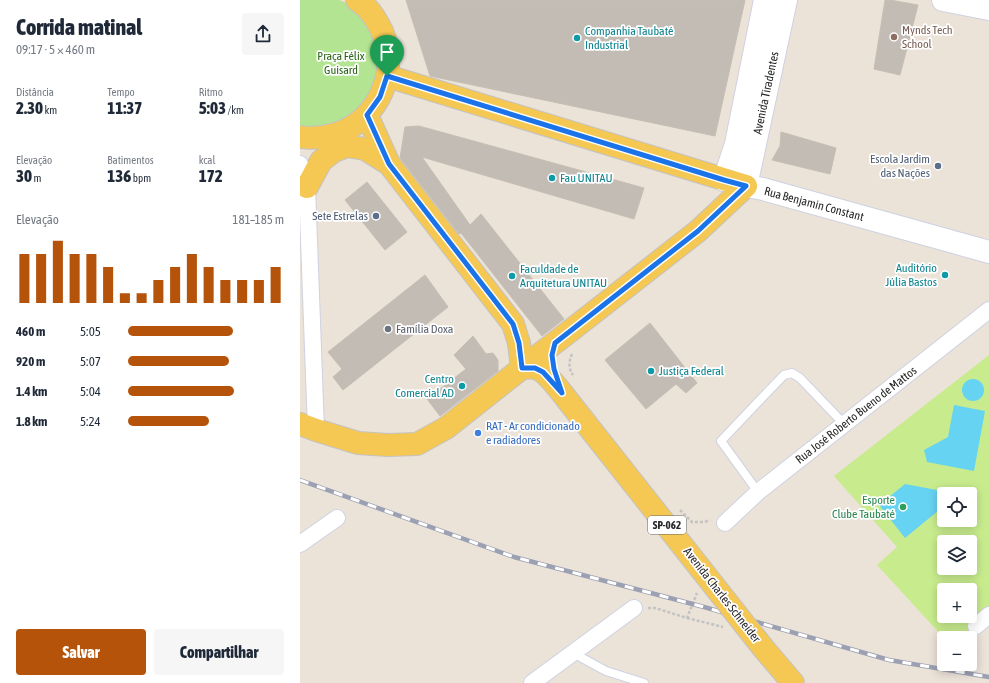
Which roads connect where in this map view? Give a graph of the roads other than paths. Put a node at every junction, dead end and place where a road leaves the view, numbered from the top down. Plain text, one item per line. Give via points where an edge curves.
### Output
1 (765, 0) edge
2 (786, 0) edge
3 (943, 0) edge
4 (367, 3) edge
5 (989, 9) edge
6 (387, 76) junction
7 (367, 115) junction
8 (300, 137) edge
9 (300, 164) edge
10 (389, 164) junction
11 (724, 180) junction
12 (746, 186) junction
13 (307, 187) junction
14 (725, 205) junction
15 (989, 252) edge
16 (989, 310) edge
17 (563, 337) junction
18 (522, 368) junction
19 (569, 391) junction
20 (844, 424) junction
21 (308, 427) edge
22 (758, 492) junction
23 (337, 518) dead end
24 (725, 523) road end
25 (300, 544) edge
26 (634, 608) dead end
27 (989, 615) edge
28 (976, 626) dead end
29 (572, 653) junction
30 (532, 683) edge
31 (644, 683) edge
32 (793, 683) edge

1 - 11 main road, Avenida Tiradentes via 736,144
2 - 12 main road, Avenida Tiradentes
3 - 5 main road
4 - 6 main road via 385,40
6 - 7 main road via 380,97
6 - 11 main road, Rua Benjamin Constant
7 - 8 main road via 350,128 329,136
7 - 10 main road
9 - 13 street
10 - 13 main road via 365,149 346,146 334,151 321,162
10 - 18 main road via 513,324 519,343
11 - 12 main road, Rua Benjamin Constant
11 - 14 main road
12 - 14 main road
12 - 15 main road, Rua Benjamin Constant
13 - 21 street
14 - 17 main road via 698,231
16 - 20 street, Rua José Roberto Bueno de Mattos
17 - 18 main road
17 - 19 main road, Avenida Charles Schneider via 552,355 554,369
18 - 19 main road, Avenida Charles Schneider via 535,368
18 - 21 main road via 446,428 417,444 358,443
19 - 32 main road, Avenida Charles Schneider / SP-062, bridge via 739,617
20 - 22 street, Rua José Roberto Bueno de Mattos
20 - 22 lane via 800,378 792,373 784,375 721,441
22 - 24 street, Rua José Roberto Bueno de Mattos
23 - 25 street
26 - 29 street
27 - 28 street
29 - 30 street
29 - 31 lane via 606,671

